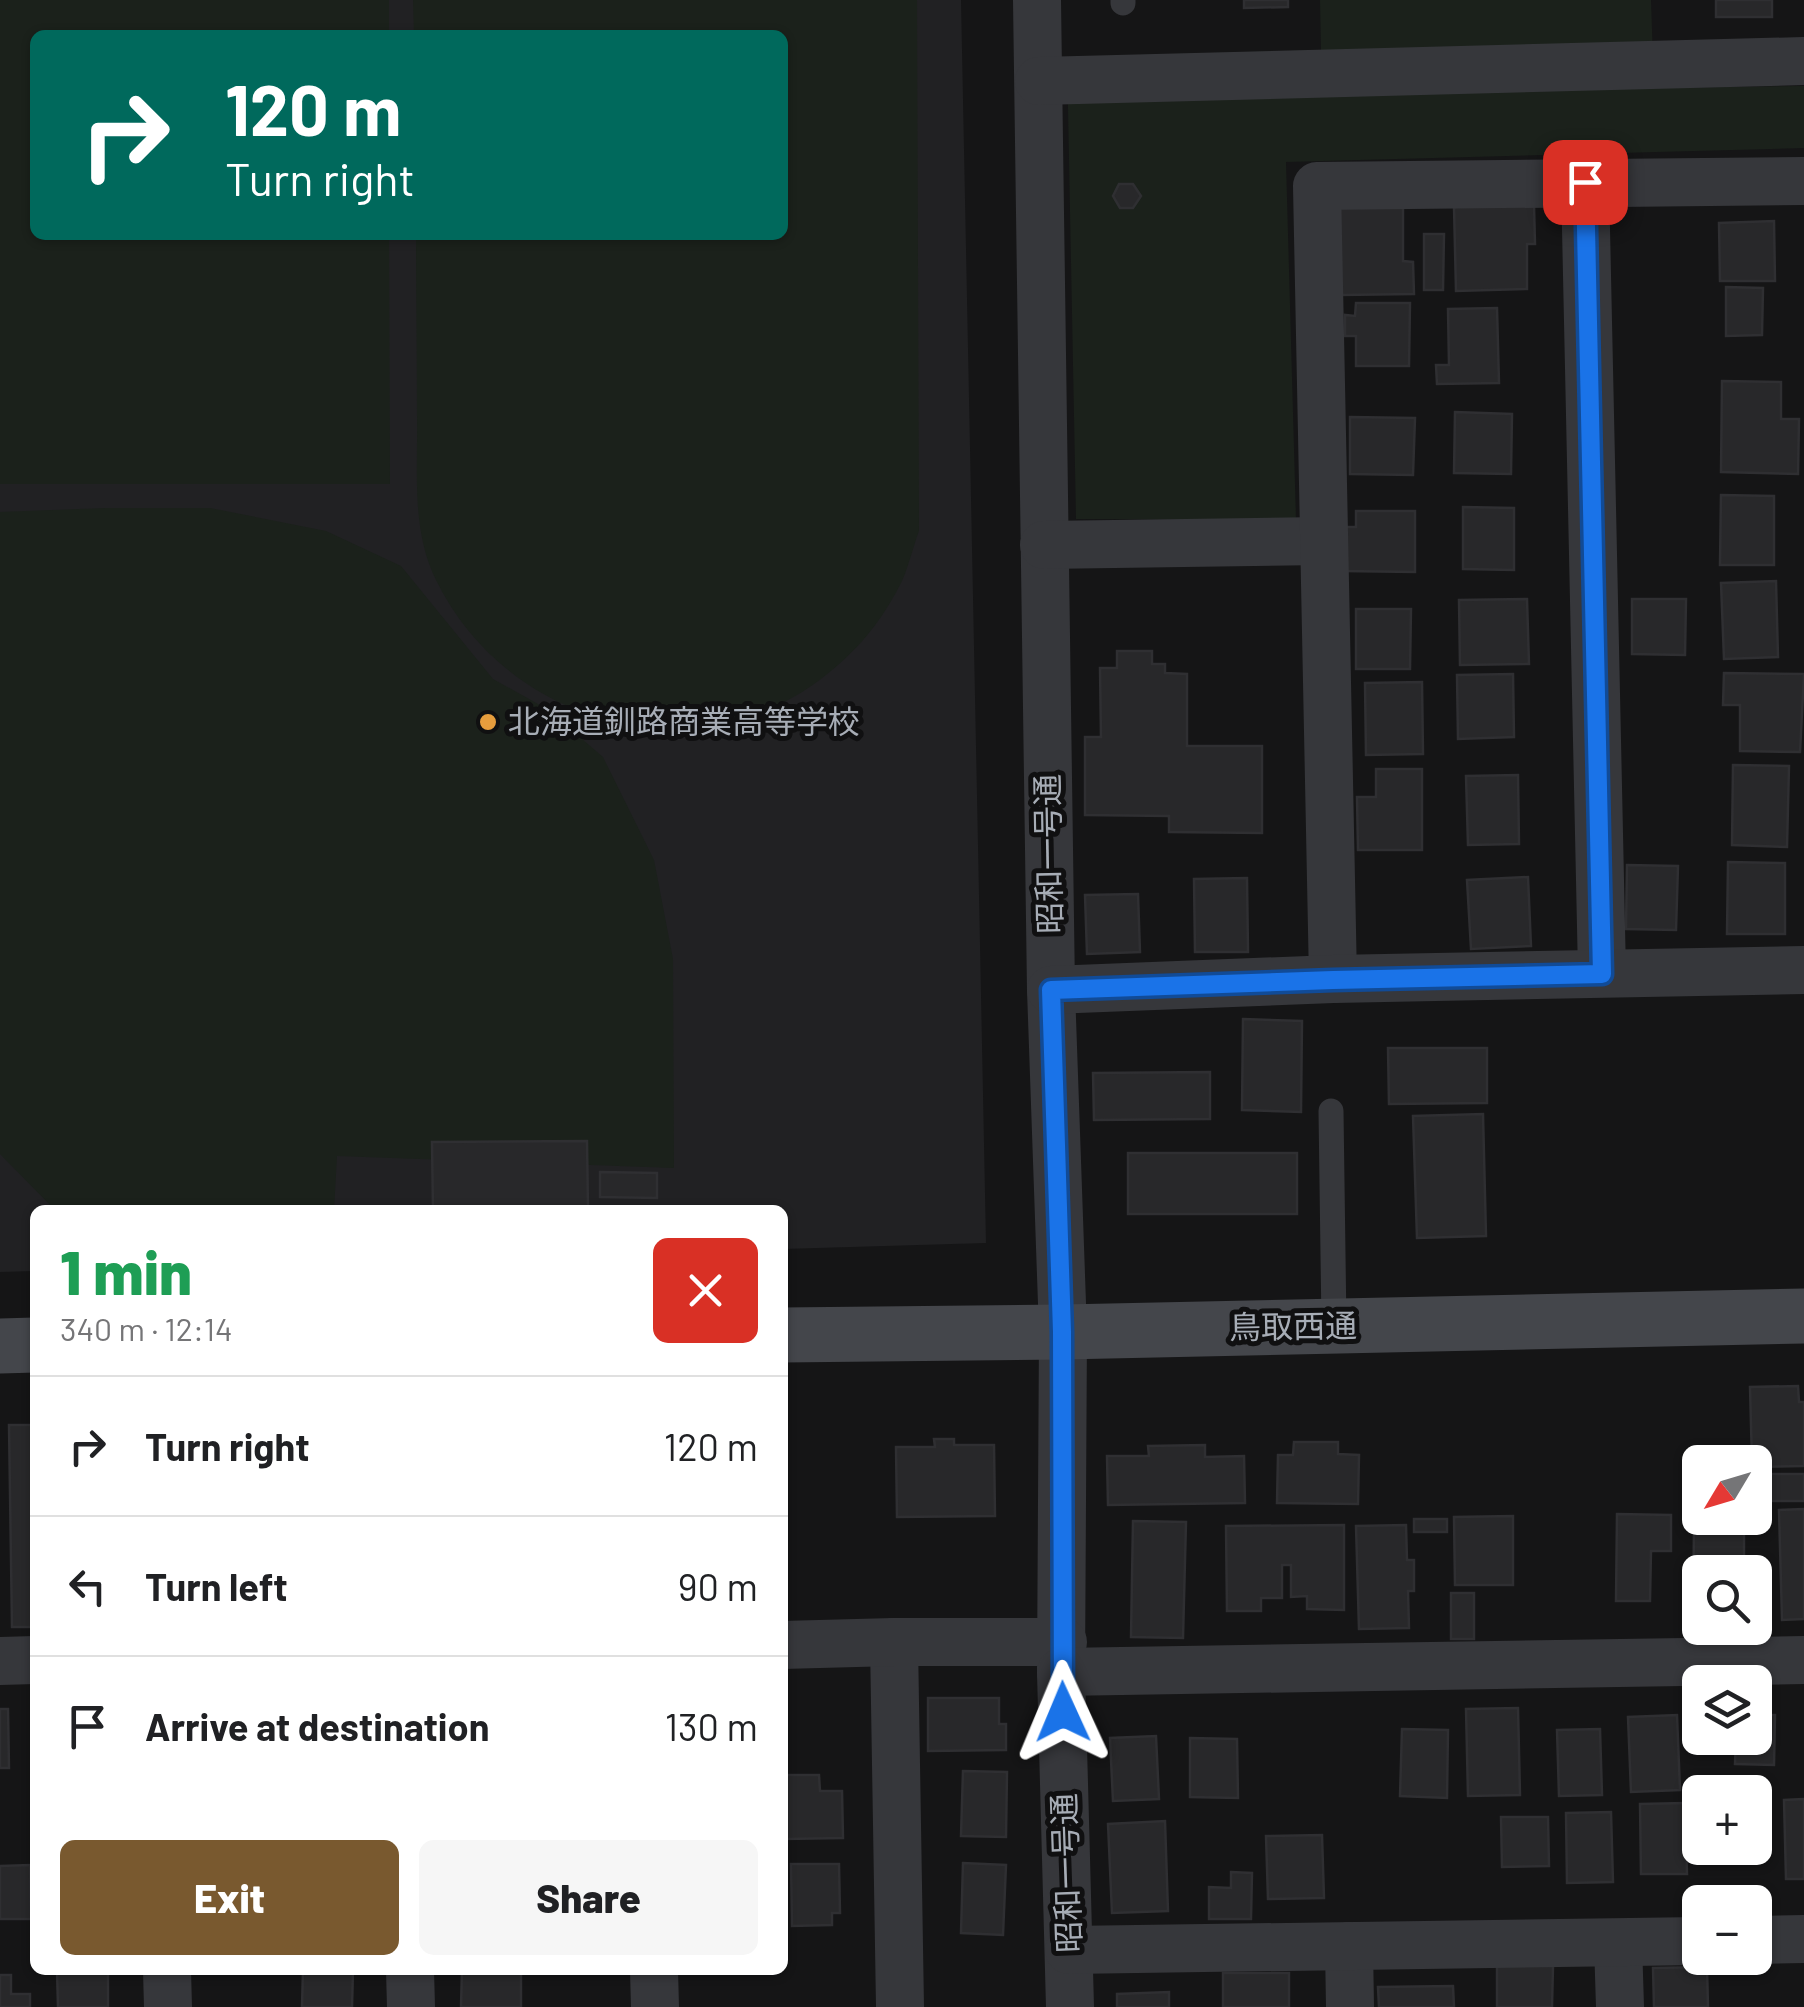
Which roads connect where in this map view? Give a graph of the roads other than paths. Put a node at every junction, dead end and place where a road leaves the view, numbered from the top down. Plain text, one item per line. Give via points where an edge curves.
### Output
1 (1038, 0) edge
2 (1804, 61) edge
3 (1039, 82) junction
4 (1804, 181) edge
5 (1585, 182) junction
6 (1323, 540) junction
7 (1044, 545) junction
8 (1804, 970) edge
9 (1602, 974) junction
10 (1333, 980) junction
11 (1051, 990) junction
12 (1331, 1111) dead end
13 (1804, 1316) edge
14 (1334, 1326) junction
15 (1062, 1332) junction
16 (788, 1335) edge
17 (0, 1346) edge
18 (30, 1346) edge
19 (894, 1642) junction
20 (788, 1646) edge
21 (1062, 1657) junction
22 (30, 1660) edge
23 (1804, 1660) edge
24 (0, 1661) edge
25 (1804, 1939) edge
26 (1772, 1940) edge
27 (1682, 1941) edge
28 (1618, 1943) junction
29 (1349, 1946) junction
30 (1070, 1950) junction
31 (167, 1975) edge
32 (410, 1975) edge
33 (654, 1975) edge
34 (168, 2007) edge
35 (410, 2007) edge
36 (655, 2007) edge
37 (900, 2007) edge
38 (1070, 2007) edge
39 (1350, 2007) edge
40 (1620, 2007) edge

1 - 3 street, 昭和一号通
2 - 3 street
3 - 7 street, 昭和一号通
4 - 5 street
5 - 6 street via 1317,186
5 - 9 street
6 - 7 street
6 - 10 street
7 - 11 street, 昭和一号通
8 - 9 street
9 - 10 street
10 - 11 street
11 - 15 street, 昭和一号通
12 - 14 lane
13 - 14 street, 鳥取西通
14 - 15 street, 鳥取西通
15 - 16 street, 鳥取西通
15 - 21 street, 昭和一号通
17 - 18 street
19 - 20 street
19 - 21 street
19 - 37 street
21 - 23 street
21 - 30 street, 昭和一号通
22 - 24 street
25 - 26 street
27 - 28 street
28 - 29 street
28 - 40 street
29 - 30 street
29 - 39 street
30 - 38 street, 昭和一号通
31 - 34 street
32 - 35 street
33 - 36 street

